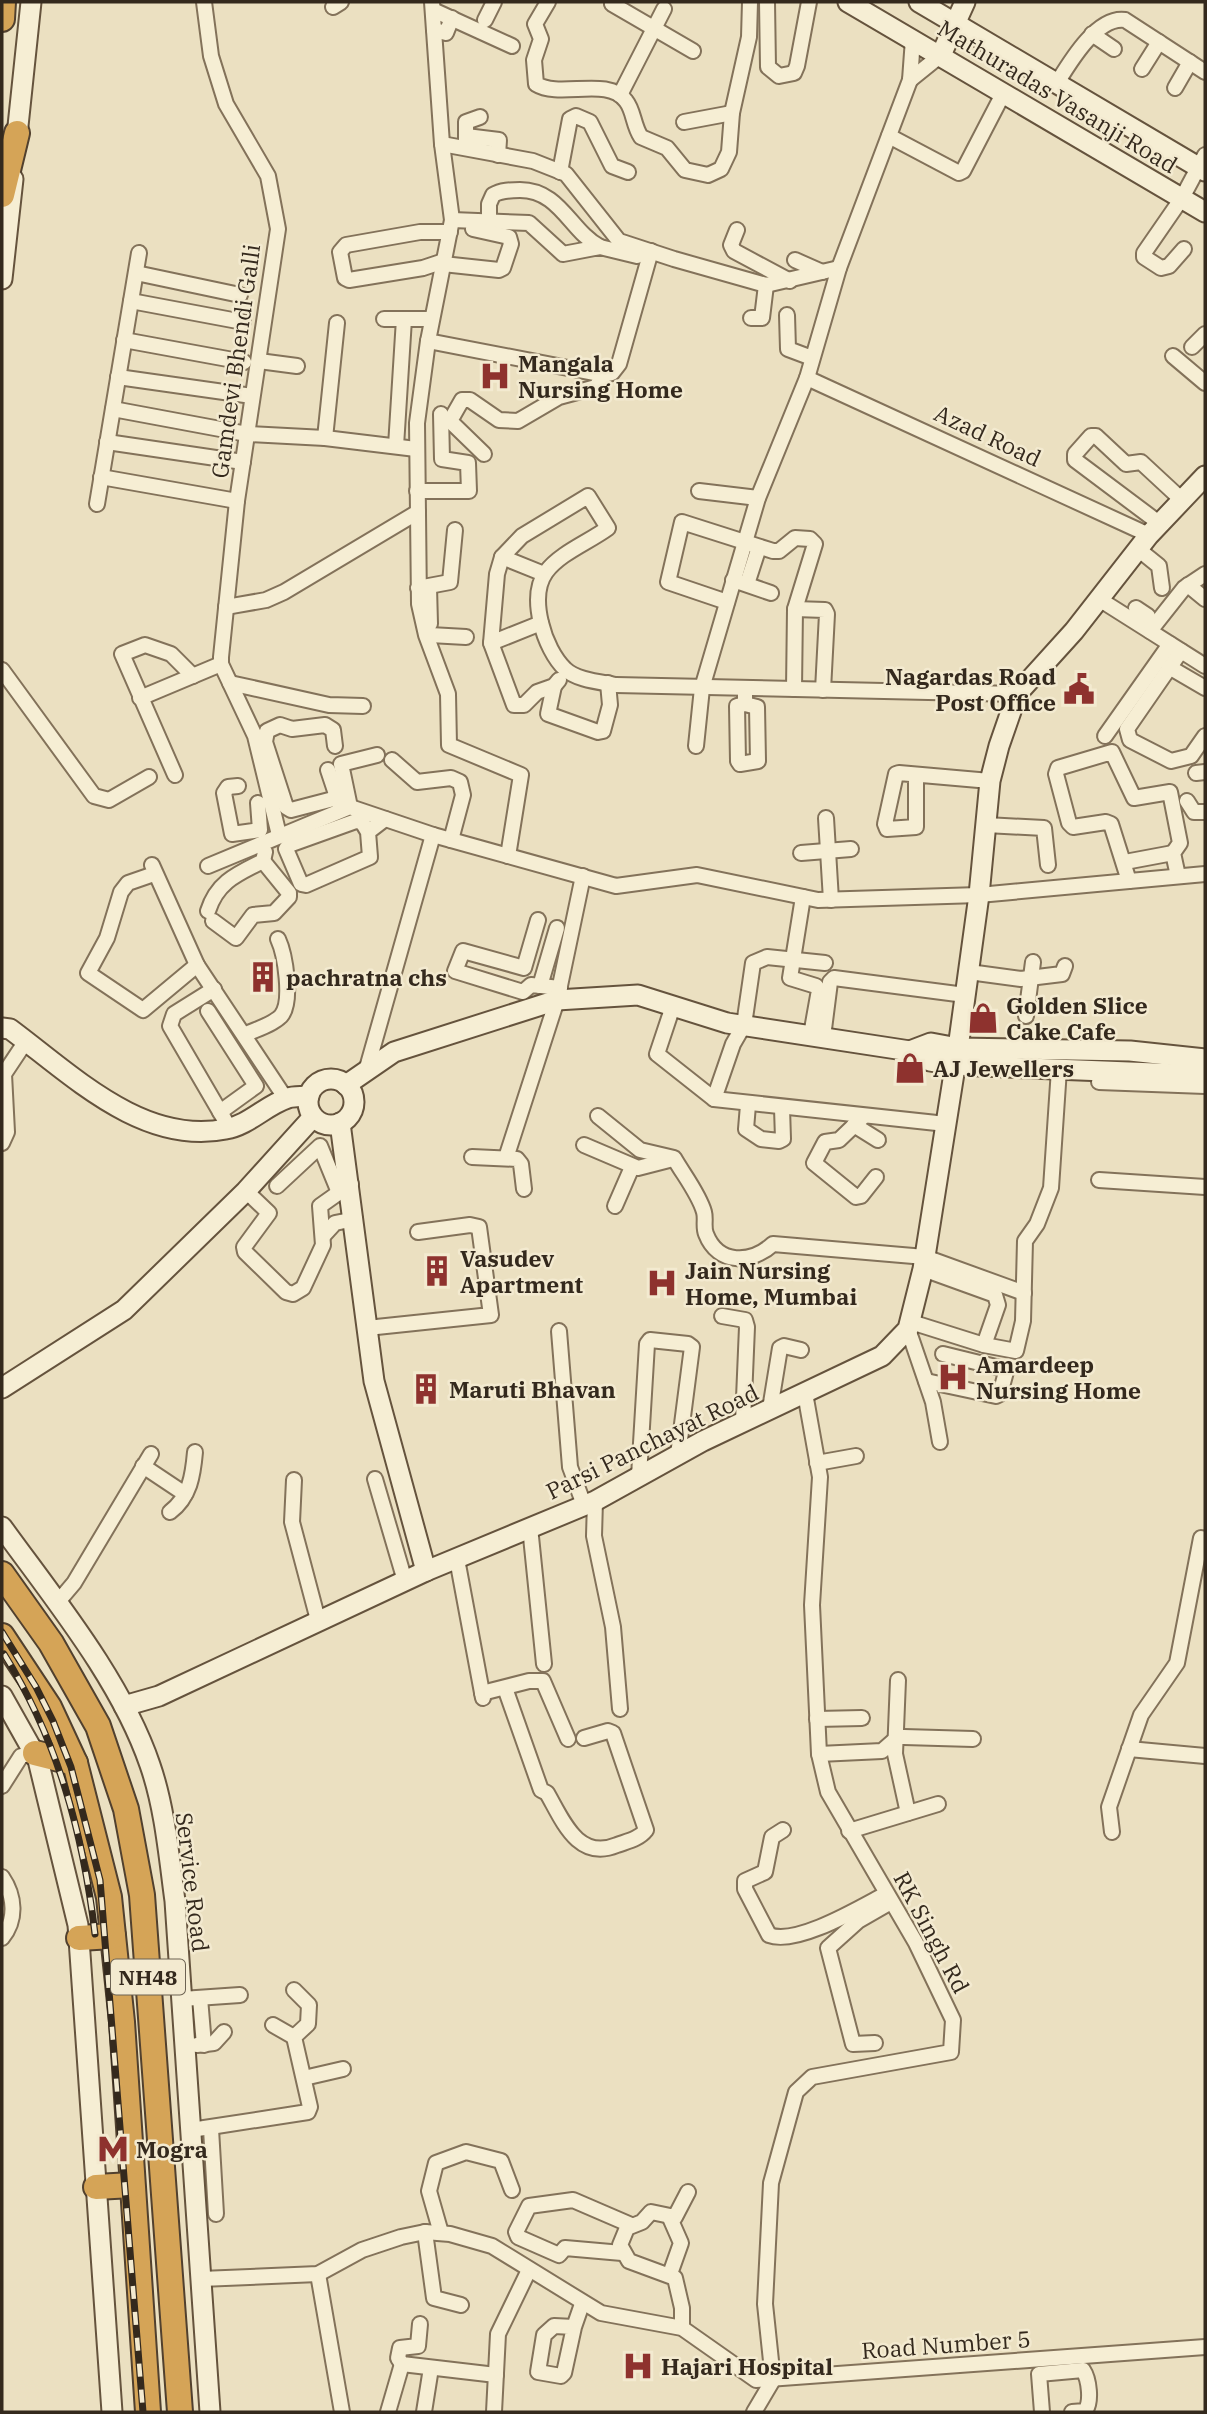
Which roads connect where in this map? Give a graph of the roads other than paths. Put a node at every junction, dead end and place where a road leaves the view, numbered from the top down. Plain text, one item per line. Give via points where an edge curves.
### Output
1 (3, 2) edge
2 (32, 2) edge
3 (204, 2) edge
4 (216, 2) edge
5 (494, 2) edge
6 (548, 2) edge
7 (750, 2) edge
8 (767, 2) edge
9 (809, 2) edge
10 (848, 2) edge
11 (919, 2) edge
12 (965, 2) edge
13 (612, 4) dead end
14 (433, 6) edge
15 (664, 9) dead end
16 (2, 17) edge
17 (452, 18) junction
18 (485, 20) dead end
19 (955, 24) junction
20 (655, 27) junction
21 (210, 28) junction
22 (434, 30) junction
23 (1092, 34) junction
24 (913, 39) junction
25 (1159, 41) junction
26 (512, 46) dead end
27 (1114, 48) dead end
28 (693, 51) dead end
29 (941, 55) junction
30 (1190, 62) junction
31 (1142, 69) dead end
32 (1205, 72) edge
33 (910, 80) junction
34 (1057, 83) junction
35 (1175, 88) dead end
36 (1003, 92) junction
37 (620, 94) junction
38 (732, 113) junction
39 (480, 117) dead end
40 (684, 122) dead end
41 (17, 133) junction
42 (889, 136) junction
43 (466, 142) junction
44 (442, 144) junction
45 (1203, 165) edge
46 (560, 172) junction
47 (628, 172) dead end
48 (2, 195) edge
49 (1182, 198) junction
50 (1205, 212) edge
51 (489, 223) junction
52 (451, 225) junction
53 (737, 230) dead end
54 (600, 247) junction
55 (1184, 249) dead end
56 (139, 253) dead end
57 (650, 255) junction
58 (443, 262) junction
59 (839, 268) junction
60 (822, 272) junction
61 (136, 273) junction
62 (2, 279) edge
63 (785, 279) junction
64 (766, 285) junction
65 (240, 295) dead end
66 (131, 300) junction
67 (787, 315) dead end
68 (751, 317) dead end
69 (384, 319) dead end
70 (404, 319) junction
71 (431, 319) junction
72 (243, 322) dead end
73 (337, 323) dead end
74 (1205, 334) edge
75 (124, 340) junction
76 (428, 341) junction
77 (1192, 347) dead end
78 (1173, 356) dead end
79 (812, 358) junction
80 (251, 362) junction
81 (297, 366) dead end
82 (604, 375) junction
83 (118, 377) junction
84 (807, 379) junction
85 (1205, 383) edge
86 (398, 386) junction
87 (422, 387) junction
88 (252, 396) junction
89 (113, 409) junction
90 (441, 414) dead end
91 (396, 423) junction
92 (417, 424) junction
93 (247, 434) junction
94 (325, 439) junction
95 (107, 442) junction
96 (396, 446) junction
97 (416, 449) junction
98 (484, 454) dead end
99 (243, 462) junction
100 (101, 477) junction
101 (1197, 489) edge
102 (417, 491) junction
103 (699, 491) dead end
104 (758, 498) junction
105 (237, 501) junction
106 (97, 504) dead end
107 (418, 512) junction
108 (455, 530) dead end
109 (1149, 535) junction
110 (745, 541) junction
111 (759, 547) junction
112 (502, 557) junction
113 (1205, 573) edge
114 (544, 574) junction
115 (740, 582) junction
116 (1188, 585) junction
117 (424, 587) junction
118 (1162, 588) dead end
119 (771, 593) dead end
120 (1205, 598) edge
121 (1099, 599) junction
122 (727, 602) junction
123 (226, 607) junction
124 (795, 609) junction
125 (1145, 619) junction
126 (541, 623) junction
127 (428, 635) junction
128 (467, 637) dead end
129 (491, 643) junction
130 (1175, 647) junction
131 (221, 664) junction
132 (1205, 666) edge
133 (1169, 667) junction
134 (2, 670) edge
135 (565, 670) junction
136 (193, 676) junction
137 (230, 683) junction
138 (608, 683) junction
139 (554, 686) junction
140 (702, 688) junction
141 (745, 688) junction
142 (1205, 688) edge
143 (794, 689) junction
144 (823, 690) junction
145 (1017, 694) junction
146 (140, 698) junction
147 (746, 704) dead end
148 (363, 706) dead end
149 (1105, 736) dead end
150 (1205, 736) edge
151 (696, 746) dead end
152 (335, 747) dead end
153 (377, 755) dead end
154 (392, 760) dead end
155 (328, 770) dead end
156 (175, 775) dead end
157 (916, 775) dead end
158 (149, 777) dead end
159 (990, 781) junction
160 (238, 786) dead end
161 (1187, 801) dead end
162 (263, 804) junction
163 (343, 805) junction
164 (370, 808) dead end
165 (1205, 812) edge
166 (826, 818) dead end
167 (390, 819) junction
168 (986, 825) junction
169 (368, 832) junction
170 (241, 835) junction
171 (433, 835) junction
172 (273, 838) junction
173 (451, 840) junction
174 (851, 849) dead end
175 (246, 850) junction
176 (829, 851) junction
177 (801, 853) dead end
178 (1173, 853) junction
179 (508, 856) junction
180 (263, 861) junction
181 (1125, 862) junction
182 (1048, 865) dead end
183 (1205, 874) edge
184 (1178, 876) junction
185 (583, 877) junction
186 (1129, 881) junction
187 (223, 883) junction
188 (832, 895) junction
189 (979, 895) junction
190 (803, 897) junction
191 (538, 920) dead end
192 (557, 929) dead end
193 (278, 939) dead end
194 (793, 959) junction
195 (1033, 962) dead end
196 (825, 964) dead end
197 (197, 965) junction
198 (1066, 966) dead end
199 (969, 972) junction
200 (1031, 978) junction
201 (540, 986) junction
202 (214, 989) junction
203 (558, 994) junction
204 (965, 995) junction
205 (673, 1006) junction
206 (208, 1011) dead end
207 (1026, 1016) dead end
208 (744, 1025) junction
209 (2, 1028) edge
210 (246, 1034) junction
211 (817, 1036) junction
212 (26, 1041) junction
213 (956, 1057) junction
214 (1205, 1059) edge
215 (367, 1068) junction
216 (1059, 1069) junction
217 (1205, 1075) edge
218 (1125, 1076) junction
219 (1177, 1079) junction
220 (1099, 1082) dead end
221 (346, 1085) junction
222 (1205, 1086) edge
223 (309, 1096) junction
224 (286, 1098) junction
225 (714, 1099) junction
226 (748, 1105) junction
227 (782, 1108) junction
228 (219, 1111) junction
229 (598, 1116) dead end
230 (313, 1117) junction
231 (859, 1121) junction
232 (341, 1123) junction
233 (946, 1124) junction
234 (230, 1129) junction
235 (878, 1140) dead end
236 (2, 1143) edge
237 (584, 1145) dead end
238 (472, 1157) dead end
239 (506, 1158) junction
240 (674, 1158) junction
241 (632, 1167) junction
242 (264, 1171) junction
243 (876, 1177) dead end
244 (1099, 1180) dead end
245 (344, 1187) junction
246 (1205, 1187) edge
247 (524, 1189) dead end
248 (246, 1191) junction
249 (615, 1206) dead end
250 (355, 1219) junction
251 (418, 1232) dead end
252 (324, 1235) junction
253 (924, 1263) junction
254 (1024, 1293) junction
255 (722, 1316) dead end
256 (910, 1326) junction
257 (368, 1328) junction
258 (559, 1331) dead end
259 (984, 1345) junction
260 (801, 1350) dead end
261 (943, 1354) dead end
262 (926, 1381) junction
263 (2, 1388) edge
264 (805, 1393) junction
265 (770, 1409) junction
266 (743, 1422) junction
267 (940, 1442) dead end
268 (195, 1452) dead end
269 (678, 1455) junction
270 (856, 1456) dead end
271 (817, 1463) junction
272 (639, 1476) junction
273 (375, 1479) dead end
274 (294, 1480) dead end
275 (185, 1494) junction
276 (589, 1503) junction
277 (170, 1511) dead end
278 (2, 1527) edge
279 (530, 1527) junction
280 (1205, 1539) edge
281 (457, 1559) junction
282 (426, 1572) junction
283 (2, 1574) edge
284 (405, 1581) junction
285 (57, 1603) junction
286 (318, 1620) junction
287 (2, 1636) edge
288 (544, 1664) dead end
289 (898, 1680) dead end
290 (505, 1688) junction
291 (2, 1696) edge
292 (124, 1706) junction
293 (620, 1709) dead end
294 (817, 1718) junction
295 (862, 1718) dead end
296 (584, 1738) dead end
297 (568, 1739) dead end
298 (973, 1739) dead end
299 (895, 1740) junction
300 (1129, 1749) junction
301 (35, 1753) junction
302 (819, 1754) junction
303 (1205, 1756) edge
304 (75, 1763) junction
305 (2, 1786) edge
306 (938, 1804) dead end
307 (908, 1813) junction
308 (783, 1830) dead end
309 (849, 1831) junction
310 (1112, 1832) dead end
311 (2, 1877) edge
312 (889, 1898) junction
313 (113, 1936) junction
314 (2, 1938) edge
315 (79, 1938) junction
316 (293, 1990) dead end
317 (240, 1995) dead end
318 (191, 1998) junction
319 (274, 2025) dead end
320 (224, 2032) dead end
321 (294, 2037) junction
322 (875, 2043) dead end
323 (195, 2045) junction
324 (343, 2069) dead end
325 (304, 2078) junction
326 (211, 2129) junction
327 (191, 2130) junction
328 (132, 2185) junction
329 (96, 2187) junction
330 (512, 2190) dead end
331 (688, 2192) dead end
332 (216, 2214) dead end
333 (670, 2218) junction
334 (631, 2225) junction
335 (425, 2232) junction
336 (441, 2233) junction
337 (527, 2242) junction
338 (622, 2253) junction
339 (523, 2266) junction
340 (318, 2274) junction
341 (670, 2274) junction
342 (201, 2279) junction
343 (582, 2304) junction
344 (461, 2305) dead end
345 (420, 2324) dead end
346 (574, 2328) dead end
347 (682, 2328) junction
348 (1205, 2347) edge
349 (1030, 2361) junction
350 (402, 2364) junction
351 (1062, 2365) junction
352 (430, 2368) junction
353 (496, 2375) junction
354 (773, 2380) junction
355 (112, 2412) edge
356 (148, 2412) edge
357 (180, 2412) edge
358 (210, 2412) edge
359 (342, 2412) edge
360 (388, 2412) edge
361 (424, 2412) edge
362 (494, 2412) edge
363 (754, 2412) edge
364 (1034, 2412) edge
365 (1042, 2412) edge
366 (1072, 2412) edge

1 - 16 highway
2 - 41 street
3 - 21 street
4 - 21 street
5 - 18 street
6 - 37 street via 535,24 541,39 534,60 537,84 552,91 595,89
7 - 38 street via 749,37
8 - 9 street via 768,67 779,76 794,73 797,66
10 - 24 street, Mathuradas Vasanji Road
11 - 19 street, Mathuradas Vasanji Road
12 - 19 street
13 - 20 street
14 - 17 street
14 - 22 street
15 - 20 street
17 - 22 street via 446,33
17 - 26 street
19 - 29 street
19 - 34 street, Mathuradas Vasanji Road
20 - 28 street
20 - 37 street
21 - 80 street, Gamdevi Bhendi Galli via 211,56 226,104 268,176 278,229
22 - 44 street
23 - 25 street via 1122,19
23 - 27 street
23 - 34 street
24 - 29 street, Mathuradas Vasanji Road
24 - 33 street
25 - 30 street
25 - 31 street
29 - 33 street
29 - 36 street, Mathuradas Vasanji Road
30 - 32 street
30 - 35 street
33 - 42 street
34 - 45 street, Mathuradas Vasanji Road
36 - 42 street via 959,173
36 - 49 street, Mathuradas Vasanji Road
37 - 38 street via 641,136 667,148 685,170 700,174 715,172 727,162
38 - 40 street
39 - 43 street via 466,122
41 - 48 highway
41 - 62 street
42 - 59 street
43 - 44 street
43 - 46 street
44 - 52 street
45 - 49 street
46 - 47 street via 570,119 576,117 590,121 612,166
46 - 57 street via 619,241
49 - 50 street, Mathuradas Vasanji Road
49 - 55 street via 1144,257 1166,268
51 - 52 street
51 - 54 street via 529,223 564,254
51 - 54 street via 493,195 528,190 554,201 583,236
52 - 58 street
52 - 58 street via 509,237 511,244 499,270
52 - 58 street via 346,245 340,252 349,281
53 - 63 street via 732,249
54 - 57 street
56 - 61 street
57 - 64 street
57 - 82 street via 619,364
58 - 71 street
59 - 60 street
59 - 79 street
60 - 63 street
60 - 63 street via 797,261
61 - 65 street
61 - 66 street
63 - 64 street
64 - 68 street via 762,318
66 - 72 street
66 - 75 street
67 - 79 street via 788,349
69 - 70 street
70 - 71 street
70 - 86 street
71 - 76 street
73 - 94 street
74 - 77 street
75 - 80 street
75 - 83 street
76 - 82 street
76 - 87 street
78 - 85 street
79 - 84 street
80 - 81 street
80 - 88 street, Gamdevi Bhendi Galli
82 - 98 street via 596,387 559,397 524,420 499,420 470,400 462,400 450,421
83 - 88 street
83 - 89 street
84 - 104 street
84 - 109 street, Azad Road
86 - 87 street
86 - 91 street
87 - 92 street
88 - 93 street, Gamdevi Bhendi Galli
89 - 93 street
89 - 95 street
90 - 102 street via 442,459 468,463 469,491
91 - 92 street
91 - 96 street
92 - 97 street
93 - 94 street
93 - 99 street, Gamdevi Bhendi Galli
94 - 96 street
95 - 99 street
95 - 100 street
96 - 97 street
97 - 102 street
99 - 105 street, Gamdevi Bhendi Galli
100 - 105 street
100 - 106 street
101 - 109 street
101 - 109 street via 1141,462 1126,464 1091,436 1075,460
102 - 107 street
103 - 104 street
104 - 110 street
105 - 123 street, Gamdevi Bhendi Galli
107 - 117 street
107 - 123 street via 284,592
108 - 117 street via 450,582
109 - 118 street
109 - 121 street
110 - 111 street
110 - 115 street
110 - 122 street via 680,524 668,582
111 - 115 street
111 - 124 street via 779,551 802,537 816,544
112 - 114 street
112 - 114 street via 522,536 588,496 608,527
112 - 129 street
113 - 116 street
114 - 126 street via 539,596
115 - 119 street
115 - 122 street
116 - 120 street
116 - 125 street
117 - 127 street
121 - 125 street
121 - 145 street
122 - 140 street
123 - 131 street, Gamdevi Bhendi Galli
124 - 143 street
124 - 144 street via 825,610 827,614
125 - 130 street
126 - 129 street
126 - 135 street
127 - 128 street
127 - 179 street via 448,694 449,745 521,775
129 - 139 street via 514,705 524,705 537,692
130 - 132 street
130 - 133 street
130 - 149 street
131 - 136 street
131 - 137 street
133 - 142 street
133 - 150 street via 1127,729 1130,740 1171,761 1191,756
134 - 158 street via 94,796 109,800
135 - 138 street
135 - 139 street
136 - 146 street
136 - 146 street via 170,654 138,646 122,656
137 - 148 street via 329,705
137 - 162 street via 255,736
138 - 139 street via 610,705 603,731 598,732 548,714
138 - 140 street
140 - 141 street
140 - 151 street
141 - 143 street
141 - 147 street
143 - 144 street
144 - 145 street
145 - 159 street
146 - 156 street
152 - 163 street via 332,730 325,725 292,729 280,725 267,731 265,742 286,807
153 - 163 street via 340,766
154 - 173 street via 416,782 451,778 460,782 463,795
155 - 163 street
157 - 159 street
159 - 168 street
160 - 170 street via 228,787 224,799 232,834
161 - 165 street via 1194,812
162 - 170 street via 260,830
162 - 172 street
163 - 167 street
163 - 172 street
164 - 167 street
166 - 176 street
167 - 169 street
167 - 171 street
168 - 182 street via 1044,828
168 - 189 street
169 - 169 street via 356,821 289,845 286,849 301,884 370,856
170 - 175 street
171 - 173 street
171 - 215 street
172 - 175 street
172 - 180 street
173 - 179 street
174 - 176 street
175 - 187 street via 211,865
176 - 177 street
176 - 188 street
178 - 181 street
178 - 181 street via 1180,843 1170,792 1134,798 1112,752 1058,768 1069,823 1073,827 1111,824
178 - 184 street
179 - 185 street
180 - 187 street
180 - 187 street via 289,897 274,913 253,915 236,938 210,916 215,891
181 - 186 street
183 - 184 street
184 - 186 street
185 - 190 street via 616,886 698,875
185 - 203 street
186 - 189 street
188 - 189 street
188 - 190 street
189 - 199 street
190 - 194 street
191 - 201 street via 524,968 463,951 455,970 523,992 531,985
192 - 201 street
193 - 210 street via 285,960 283,1013
194 - 196 street
194 - 208 street via 767,957 753,963
194 - 211 street via 792,980 819,990
195 - 200 street
197 - 197 street via 153,869 121,892 107,938 88,973 143,1010
197 - 202 street
198 - 200 street via 1062,974
199 - 200 street
199 - 204 street
200 - 207 street
201 - 203 street
202 - 210 street
202 - 228 street via 174,1014 170,1022
203 - 205 street via 638,995
203 - 215 street via 394,1052
203 - 239 street
204 - 211 street via 834,978
204 - 213 street
205 - 208 street
205 - 225 street via 657,1054
206 - 228 street via 256,1086
208 - 211 street
208 - 225 street
209 - 212 street
210 - 224 street
211 - 213 street via 910,1051 930,1061
212 - 234 street via 92,1091 152,1125 203,1133
212 - 236 street via 4,1074 7,1132
213 - 214 street via 1130,1051
213 - 216 street
213 - 233 street
215 - 221 street
216 - 218 street
216 - 254 street via 1051,1188 1025,1241
217 - 219 street
218 - 219 street
218 - 220 street
219 - 222 street
221 - 223 street via 325,1080
221 - 232 street via 353,1106
223 - 224 street
223 - 230 street
224 - 234 street
225 - 226 street
226 - 227 street
226 - 227 street via 746,1129 761,1139 779,1141 783,1139
227 - 231 street
228 - 234 street
229 - 240 street via 640,1150
230 - 232 street via 326,1124
230 - 242 street
231 - 233 street
231 - 235 street
231 - 243 street via 839,1140 825,1142 814,1163 856,1197
232 - 245 street
233 - 253 street
237 - 241 street
238 - 239 street
239 - 247 street via 520,1161
240 - 241 street
240 - 253 street via 704,1212 704,1230 712,1248 730,1259 758,1257 773,1244
241 - 249 street
242 - 245 street via 278,1185 320,1146
242 - 248 street
244 - 246 street
245 - 250 street
245 - 252 street via 320,1208
248 - 252 street via 269,1213 244,1252 286,1292 301,1291
248 - 263 street via 124,1310
250 - 252 street via 335,1223
250 - 257 street
251 - 257 street via 479,1227 491,1315
253 - 254 street
253 - 256 street
253 - 259 street via 995,1295 998,1305
254 - 259 street via 1016,1351
255 - 266 street via 745,1321 747,1327
256 - 259 street
256 - 262 street
256 - 264 street, Parsi Panchayat Road via 882,1356
257 - 282 street via 374,1381
258 - 276 street via 570,1467
260 - 265 street via 781,1347
261 - 262 street via 1004,1369 1000,1394
262 - 267 street
264 - 265 street, Parsi Panchayat Road
264 - 271 street, RK Singh Rd
265 - 266 street, Parsi Panchayat Road
266 - 269 street, Parsi Panchayat Road
268 - 275 street
269 - 272 street, Parsi Panchayat Road
269 - 272 street via 692,1347 650,1340
270 - 271 street
271 - 294 street, RK Singh Rd via 812,1605
272 - 276 street, Parsi Panchayat Road
273 - 284 street
274 - 286 street via 292,1521
275 - 277 street
275 - 285 street via 147,1460 74,1583
276 - 279 street, Parsi Panchayat Road
276 - 293 street via 612,1627
278 - 285 street, Service Road
279 - 281 street, Parsi Panchayat Road
279 - 288 street
280 - 300 street via 1201,1538 1177,1662 1141,1715
281 - 282 street, Parsi Panchayat Road
281 - 290 street via 482,1696
282 - 284 street, Parsi Panchayat Road
283 - 357 highway, NH48 via 51,1643 98,1726 126,1809 142,1895
284 - 286 street, Parsi Panchayat Road
285 - 292 street, Service Road
286 - 292 street, Parsi Panchayat Road via 159,1696
287 - 304 highway, NH48 via 49,1707
289 - 299 street
290 - 296 street via 541,1790 571,1837 582,1846 608,1849 646,1830 613,1733
290 - 297 street via 544,1681
291 - 301 street
292 - 318 street, Service Road via 151,1766 168,1844
294 - 295 street
294 - 302 street, RK Singh Rd
298 - 299 street
299 - 302 street via 882,1751
299 - 307 street
300 - 303 street
300 - 310 street via 1109,1807
301 - 304 highway
301 - 305 street via 21,1756
301 - 315 street
302 - 309 street, RK Singh Rd via 828,1792
304 - 313 highway, NH48
306 - 307 street
307 - 309 street
308 - 312 street via 772,1837 765,1872 745,1881 769,1935 784,1937
309 - 312 street, RK Singh Rd
311 - 314 street via 13,1913
312 - 322 street via 828,1948 853,2044
312 - 354 street, RK Singh Rd via 953,2020 951,2052 812,2077 796,2092 771,2183 765,2304
313 - 315 highway
313 - 328 highway, NH48
315 - 329 street
316 - 321 street via 309,2005 309,2024
317 - 318 street
318 - 323 street, Service Road
319 - 321 street
320 - 323 street via 214,2043
321 - 325 street
323 - 327 street, Service Road
324 - 325 street
325 - 326 street via 308,2112
326 - 327 street
326 - 332 street
327 - 342 street, Service Road
328 - 329 highway
328 - 356 highway, NH48
329 - 355 street
330 - 336 street via 501,2161 466,2152 436,2163 429,2191
331 - 333 street
333 - 334 street via 651,2212
333 - 341 street via 681,2243
334 - 337 street via 573,2200 533,2204 527,2207 516,2232
334 - 338 street via 620,2245
335 - 336 street, Road Number 5
335 - 340 street, Road Number 5 via 362,2250
335 - 344 street via 433,2296 437,2301
336 - 339 street, Road Number 5 via 474,2239
337 - 338 street via 559,2255 564,2248
337 - 339 street
338 - 341 street via 629,2261
339 - 343 street, Road Number 5
339 - 353 street via 500,2328
340 - 342 street, Road Number 5
340 - 359 street
341 - 347 street via 677,2283
342 - 358 street, Service Road
343 - 346 street
343 - 347 street, Road Number 5 via 601,2313
345 - 350 street via 418,2346 400,2348
347 - 354 street, Road Number 5 via 756,2379
348 - 351 street, Road Number 5
349 - 351 street, Road Number 5
349 - 354 street, Road Number 5
349 - 364 street
350 - 352 street
350 - 360 street
351 - 365 street via 1039,2374
351 - 366 street via 1086,2375 1088,2408
352 - 353 street
352 - 361 street
353 - 362 street
354 - 363 street

